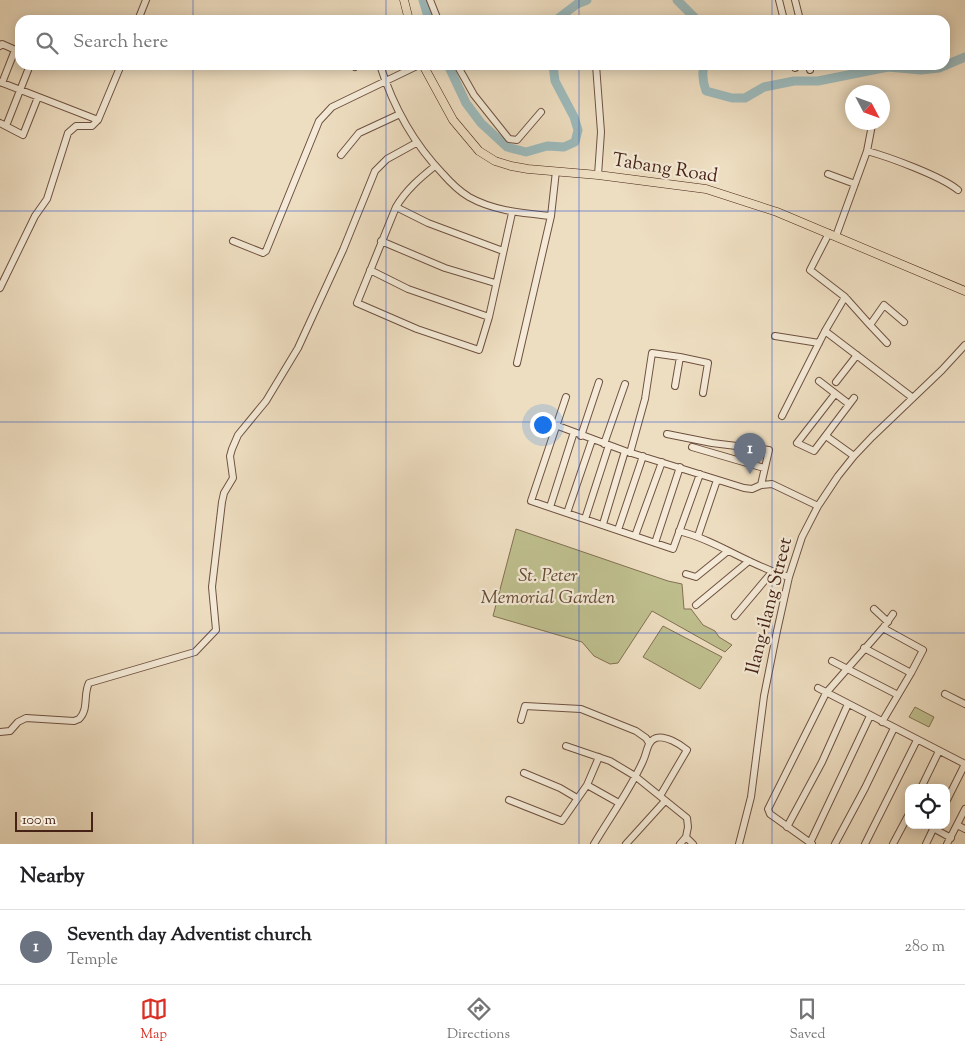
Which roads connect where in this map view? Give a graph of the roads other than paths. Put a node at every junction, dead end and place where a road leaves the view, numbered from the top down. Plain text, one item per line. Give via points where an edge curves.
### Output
1 (146, 0) edge
2 (404, 0) edge
3 (430, 0) edge
4 (779, 0) edge
5 (796, 0) edge
6 (140, 15) edge
7 (408, 15) edge
8 (436, 15) edge
9 (783, 15) edge
10 (799, 15) edge
11 (0, 46) edge
12 (15, 50) edge
13 (15, 56) edge
14 (28, 70) edge
15 (119, 70) edge
16 (382, 70) edge
17 (408, 70) edge
18 (426, 70) edge
19 (459, 70) edge
20 (596, 70) edge
21 (385, 80) junction
22 (1, 82) edge
23 (20, 90) junction
24 (38, 97) junction
25 (541, 112) dead end
26 (400, 114) junction
27 (98, 120) junction
28 (3, 125) edge
29 (871, 130) edge
30 (416, 143) junction
31 (866, 151) junction
32 (341, 155) dead end
33 (435, 166) junction
34 (556, 170) junction
35 (828, 174) dead end
36 (598, 175) junction
37 (855, 184) junction
38 (958, 190) dead end
39 (396, 207) junction
40 (512, 212) junction
41 (551, 216) junction
42 (832, 234) junction
43 (382, 241) junction
44 (233, 242) dead end
45 (503, 251) junction
46 (370, 270) junction
47 (496, 283) junction
48 (0, 288) edge
49 (965, 291) edge
50 (845, 297) junction
51 (488, 317) junction
52 (904, 322) dead end
53 (870, 325) junction
54 (825, 331) junction
55 (775, 336) dead end
56 (887, 343) dead end
57 (819, 344) junction
58 (965, 345) edge
59 (857, 355) junction
60 (680, 358) junction
61 (517, 363) dead end
62 (819, 381) dead end
63 (599, 382) dead end
64 (836, 382) dead end
65 (625, 384) dead end
66 (675, 386) dead end
67 (703, 393) dead end
68 (835, 394) junction
69 (566, 397) dead end
70 (854, 398) dead end
71 (913, 398) junction
72 (849, 404) junction
73 (782, 416) dead end
74 (558, 426) junction
75 (574, 432) junction
76 (667, 434) dead end
77 (582, 436) junction
78 (826, 436) junction
79 (592, 440) junction
80 (607, 445) junction
81 (692, 447) dead end
82 (628, 452) junction
83 (643, 456) junction
84 (854, 456) junction
85 (662, 462) junction
86 (680, 468) junction
87 (764, 468) junction
88 (700, 474) junction
89 (718, 480) junction
90 (761, 485) junction
91 (818, 506) junction
92 (550, 507) junction
93 (567, 513) junction
94 (585, 519) junction
95 (603, 524) junction
96 (618, 530) junction
97 (679, 531) junction
98 (635, 536) junction
99 (698, 536) junction
100 (655, 543) junction
101 (728, 551) junction
102 (749, 561) junction
103 (772, 572) junction
104 (686, 574) dead end
105 (789, 577) junction
106 (696, 605) dead end
107 (874, 609) dead end
108 (893, 614) dead end
109 (735, 616) dead end
110 (888, 622) junction
111 (883, 628) junction
112 (864, 648) junction
113 (832, 661) dead end
114 (847, 668) junction
115 (911, 673) junction
116 (818, 688) dead end
117 (826, 693) junction
118 (945, 694) dead end
119 (898, 695) junction
120 (848, 704) junction
121 (965, 704) edge
122 (870, 716) junction
123 (521, 720) dead end
124 (882, 722) junction
125 (894, 728) junction
126 (0, 732) edge
127 (917, 740) junction
128 (649, 743) junction
129 (566, 746) dead end
130 (939, 751) junction
131 (599, 757) junction
132 (965, 764) edge
133 (524, 773) dead end
134 (635, 776) junction
135 (923, 784) edge
136 (587, 785) junction
137 (950, 794) edge
138 (577, 798) junction
139 (663, 799) junction
140 (509, 800) dead end
141 (619, 803) junction
142 (965, 809) edge
143 (905, 822) edge
144 (957, 825) junction
145 (787, 827) junction
146 (933, 829) edge
147 (936, 829) edge
148 (965, 829) edge
149 (686, 838) junction
150 (949, 841) edge
151 (594, 844) edge
152 (626, 844) edge
153 (680, 844) edge
154 (693, 844) edge
155 (739, 844) edge
156 (811, 844) edge
157 (836, 844) edge
158 (864, 844) edge
159 (893, 844) edge
160 (926, 844) edge

1 - 6 street
2 - 7 main road
3 - 8 street
4 - 9 street
5 - 10 street
11 - 12 street
13 - 22 street
14 - 23 street
15 - 27 street
16 - 21 street
17 - 21 street
18 - 34 main road, Tabang Road via 453,120 479,150 495,161 511,166
19 - 25 street via 474,95 510,139 517,140
20 - 36 street via 602,132
21 - 26 street
21 - 44 street via 332,107 319,121 266,251 263,253
22 - 23 street
23 - 24 street
23 - 28 street
24 - 27 street
24 - 28 street via 23,135
26 - 30 street
26 - 32 street via 359,133
27 - 48 street via 88,126 76,126 68,133 47,199
29 - 31 street
30 - 33 street
30 - 126 street via 387,159 375,171 298,348 266,401 238,435 232,449 233,478 222,502 212,587 216,630 195,652 89,683 85,711 79,719 26,718 10,731
31 - 37 street
31 - 38 street via 946,182
33 - 39 street via 418,179
33 - 40 street via 467,196
34 - 36 main road, Tabang Road
34 - 41 street
35 - 37 street
36 - 42 main road, Tabang Road via 706,189
37 - 42 street
39 - 43 street
39 - 45 street via 428,223
40 - 41 street
40 - 45 street
41 - 61 street
42 - 49 main road, Tabang Road
42 - 50 street via 810,270
43 - 46 street
43 - 47 street via 444,268
45 - 47 street
46 - 51 street via 408,289
46 - 51 street via 357,303 403,324 479,350
47 - 51 street
50 - 53 street
50 - 54 street
52 - 53 street via 884,306
53 - 56 street
54 - 57 street
54 - 59 street
55 - 57 street
57 - 73 street
58 - 71 street, Ilang-ilang Street
59 - 64 street
59 - 71 street
60 - 66 street
60 - 67 street via 712,364
60 - 82 street via 652,353 645,399
62 - 68 street
63 - 77 street
65 - 80 street
68 - 72 street
68 - 78 street via 796,443 814,450
69 - 74 street
70 - 72 street
71 - 84 street, Ilang-ilang Street
72 - 78 street
74 - 75 street
74 - 92 street via 531,501
75 - 77 street
75 - 92 street
76 - 87 street via 769,450
77 - 79 street
78 - 84 street
79 - 80 street
79 - 93 street
80 - 82 street
80 - 94 street
81 - 87 street
82 - 83 street
82 - 95 street
83 - 85 street
83 - 96 street
84 - 91 street, Ilang-ilang Street
85 - 86 street
85 - 98 street
86 - 88 street
86 - 100 street
87 - 90 street
88 - 89 street
88 - 97 street
89 - 90 street via 752,489
89 - 99 street
90 - 91 street via 772,484
91 - 105 street, Ilang-ilang Street via 802,537
92 - 93 street
93 - 94 street
94 - 95 street
95 - 96 street
96 - 98 street
97 - 99 street
97 - 100 street via 673,549
98 - 100 street
99 - 101 street
101 - 102 street
101 - 104 street via 696,577
102 - 103 street
102 - 106 street
103 - 105 street
103 - 109 street
105 - 155 street, Ilang-ilang Street via 764,696 750,797
107 - 110 street
108 - 110 street
110 - 111 street
111 - 112 street
111 - 115 street via 923,650
112 - 114 street
112 - 115 street
113 - 114 street
114 - 117 street
114 - 119 street
115 - 119 street
116 - 117 street
117 - 120 street
117 - 145 street via 768,809
118 - 121 street
119 - 124 street
120 - 122 street
120 - 145 street
122 - 124 street
122 - 156 street
123 - 128 street via 525,706 576,708 636,731
124 - 125 street
125 - 127 street
125 - 157 street
127 - 130 street
127 - 158 street
128 - 134 street
128 - 139 street via 654,738 669,739 687,750
129 - 131 street
130 - 132 street
130 - 135 street
131 - 134 street
131 - 136 street
132 - 137 street
133 - 138 street
134 - 139 street
134 - 141 street
136 - 138 street
136 - 141 street
138 - 140 street via 560,821
139 - 149 street via 687,818
139 - 152 street
141 - 151 street
142 - 144 street
143 - 159 street
144 - 148 street
144 - 150 street
145 - 156 street
146 - 160 street
147 - 150 street
149 - 153 street
149 - 154 street

